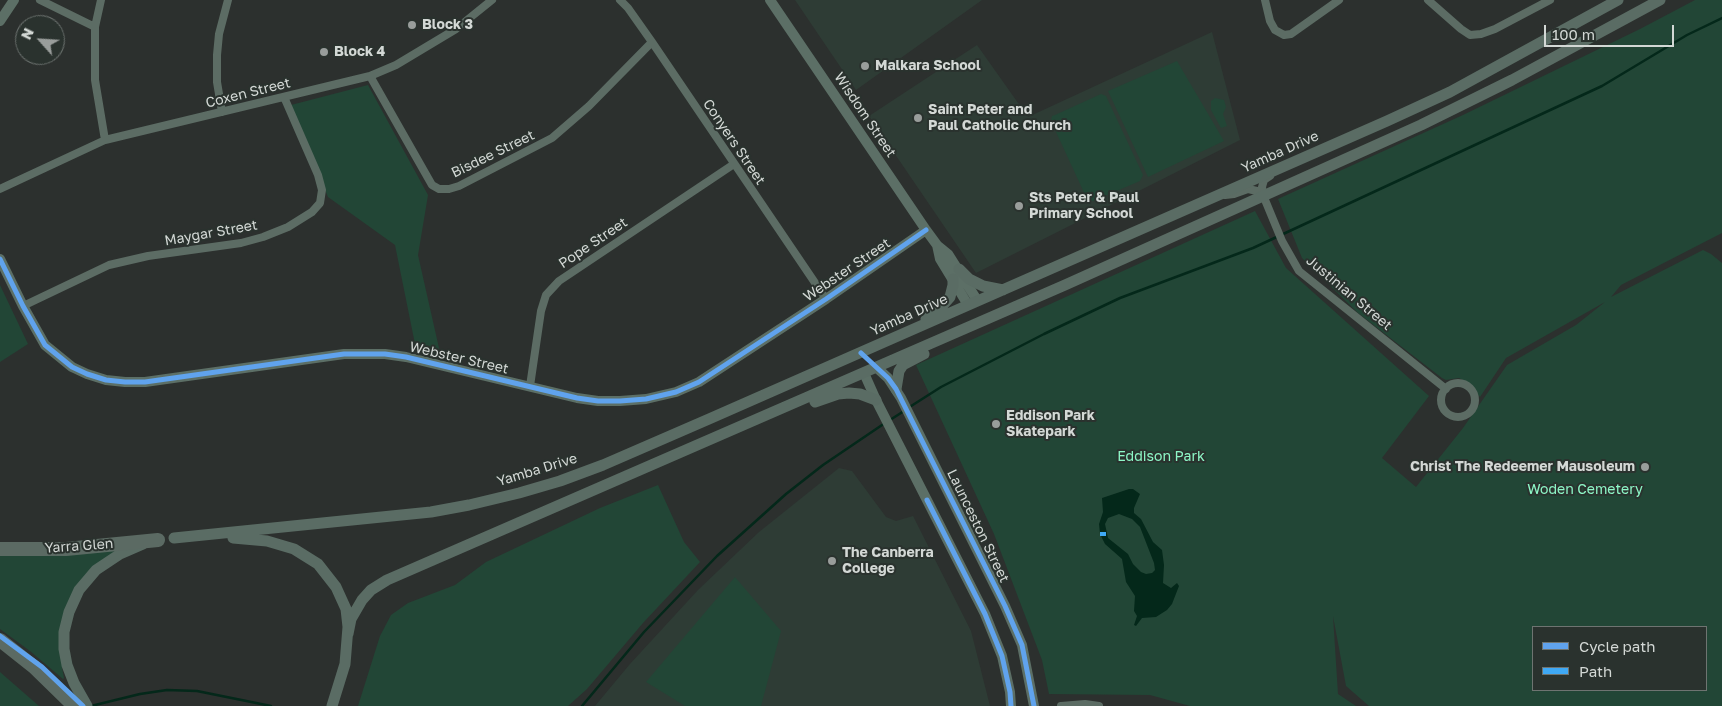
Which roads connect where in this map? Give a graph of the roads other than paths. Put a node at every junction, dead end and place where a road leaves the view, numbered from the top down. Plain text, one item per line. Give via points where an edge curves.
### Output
1 (14, 0) edge
2 (40, 0) edge
3 (100, 0) edge
4 (228, 0) edge
5 (492, 0) edge
6 (620, 0) edge
7 (770, 0) edge
8 (1265, 0) edge
9 (1339, 0) edge
10 (1428, 0) edge
11 (1550, 0) edge
12 (1618, 0) edge
13 (1660, 0) edge
14 (0, 21) edge
15 (95, 26) junction
16 (652, 42) junction
17 (370, 76) junction
18 (284, 97) junction
19 (222, 112) junction
20 (105, 140) junction
21 (734, 164) junction
22 (1280, 169) junction
23 (0, 189) edge
24 (1219, 195) junction
25 (1263, 195) junction
26 (926, 230) junction
27 (0, 259) edge
28 (956, 274) junction
29 (1003, 290) junction
30 (826, 299) junction
31 (973, 302) junction
32 (23, 306) junction
33 (980, 322) junction
34 (911, 330) junction
35 (947, 336) junction
36 (861, 352) junction
37 (876, 367) junction
38 (864, 373) junction
39 (530, 386) junction
40 (1446, 389) junction
41 (898, 394) junction
42 (876, 400) junction
43 (777, 411) junction
44 (174, 538) junction
45 (158, 540) junction
46 (0, 549) edge
47 (348, 634) junction
48 (0, 636) edge
49 (0, 640) edge
50 (65, 686) junction
51 (334, 700) edge
52 (74, 706) edge
53 (83, 706) edge
54 (88, 706) edge
55 (1011, 706) edge
56 (1034, 706) edge
57 (1061, 706) edge
58 (1099, 706) edge

1 - 14 main road
2 - 15 street
3 - 15 street
4 - 19 street via 217,56
5 - 17 street, Coxen Street via 456,29 396,65
6 - 16 street, Conyers Street
7 - 26 main road, Wisdom Street
8 - 9 street via 1270,22 1284,35 1291,34
10 - 11 street via 1470,34 1495,29
12 - 22 main road, Yamba Drive via 1450,92
13 - 25 main road via 1421,126
15 - 20 street via 95,80
16 - 17 street, Bisdee Street via 589,106 552,138 449,189 432,185
16 - 21 street, Conyers Street
17 - 18 street, Coxen Street
18 - 19 street, Coxen Street
18 - 32 street, Maygar Street via 322,190 320,203 312,212 288,227 241,243 108,265
19 - 20 street, Coxen Street
20 - 23 street, Coxen Street
21 - 30 street, Conyers Street
21 - 39 street, Pope Street via 559,281 546,295 540,312
22 - 24 main road, Yamba Drive
22 - 25 street via 1264,180
24 - 25 street via 1248,189
24 - 29 main road, Yamba Drive
25 - 33 main road
25 - 40 street, Justinian Street via 1282,241 1299,271
26 - 28 main road, Wisdom Street via 937,246 940,259
26 - 30 main road, Webster Street
27 - 32 main road, Webster Street
28 - 29 main road via 983,286
28 - 31 main road, Wisdom Street
28 - 34 main road via 950,297
29 - 31 main road, Yamba Drive
30 - 39 main road, Webster Street via 707,377 676,392 646,399 598,401
31 - 33 main road
31 - 34 main road, Yamba Drive
32 - 39 main road, Webster Street via 45,345 72,367 106,380 145,382 365,353 406,357
33 - 35 main road
34 - 36 main road, Yamba Drive
35 - 37 main road
35 - 41 main road via 929,352 903,365 899,371
36 - 37 main road
36 - 38 main road
36 - 44 main road, Yamba Drive via 603,465 520,493 431,512
37 - 38 main road
37 - 41 main road, Launceston Street
38 - 42 main road
38 - 43 main road
40 - 40 street via 1454,384 1463,384 1471,389 1475,403 1466,416 1447,413 1442,401
41 - 56 main road, Launceston Street via 1005,606 1022,645
42 - 43 main road via 860,394 838,394
42 - 55 main road via 986,614 1002,656
43 - 47 main road via 387,580 362,600
44 - 45 main road
44 - 47 main road via 256,539 302,553 318,564 336,587 347,615
45 - 46 highway, Yarra Glen via 66,548
45 - 50 main road via 111,559 89,577 75,597 66,622
47 - 51 main road via 345,664
48 - 50 highway
49 - 50 highway
50 - 52 highway
50 - 53 main road
50 - 54 main road
57 - 58 street

